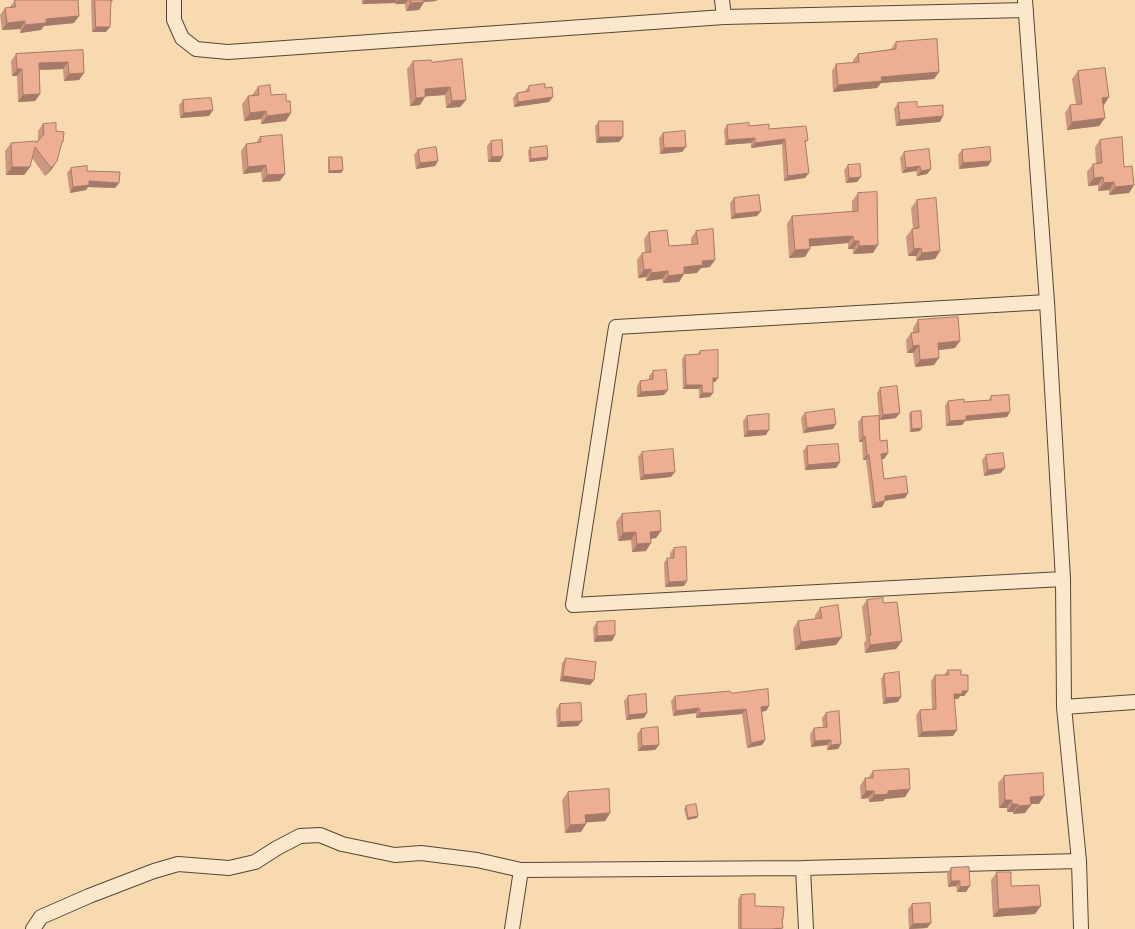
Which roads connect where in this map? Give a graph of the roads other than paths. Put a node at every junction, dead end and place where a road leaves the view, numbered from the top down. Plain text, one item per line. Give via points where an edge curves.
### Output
1 (174, 0) edge
2 (722, 0) edge
3 (1026, 5) edge
4 (724, 17) junction
5 (1047, 302) junction
6 (1063, 579) junction
7 (1135, 702) edge
8 (1064, 707) junction
9 (1078, 861) junction
10 (803, 868) junction
11 (522, 870) junction
12 (33, 929) edge
13 (512, 929) edge
14 (806, 929) edge
15 (1081, 929) edge

1 - 4 street via 174,20 182,38 196,49 228,52
2 - 4 street
3 - 4 street
3 - 5 street
5 - 6 street
5 - 6 street via 616,327 573,605
6 - 8 street
7 - 8 street
8 - 9 street
9 - 10 street
9 - 15 street
10 - 11 street
10 - 14 street
11 - 12 street via 477,860 421,853 395,855 342,844 320,836 300,836 255,862 229,868 178,864 154,871 41,917
11 - 13 street

